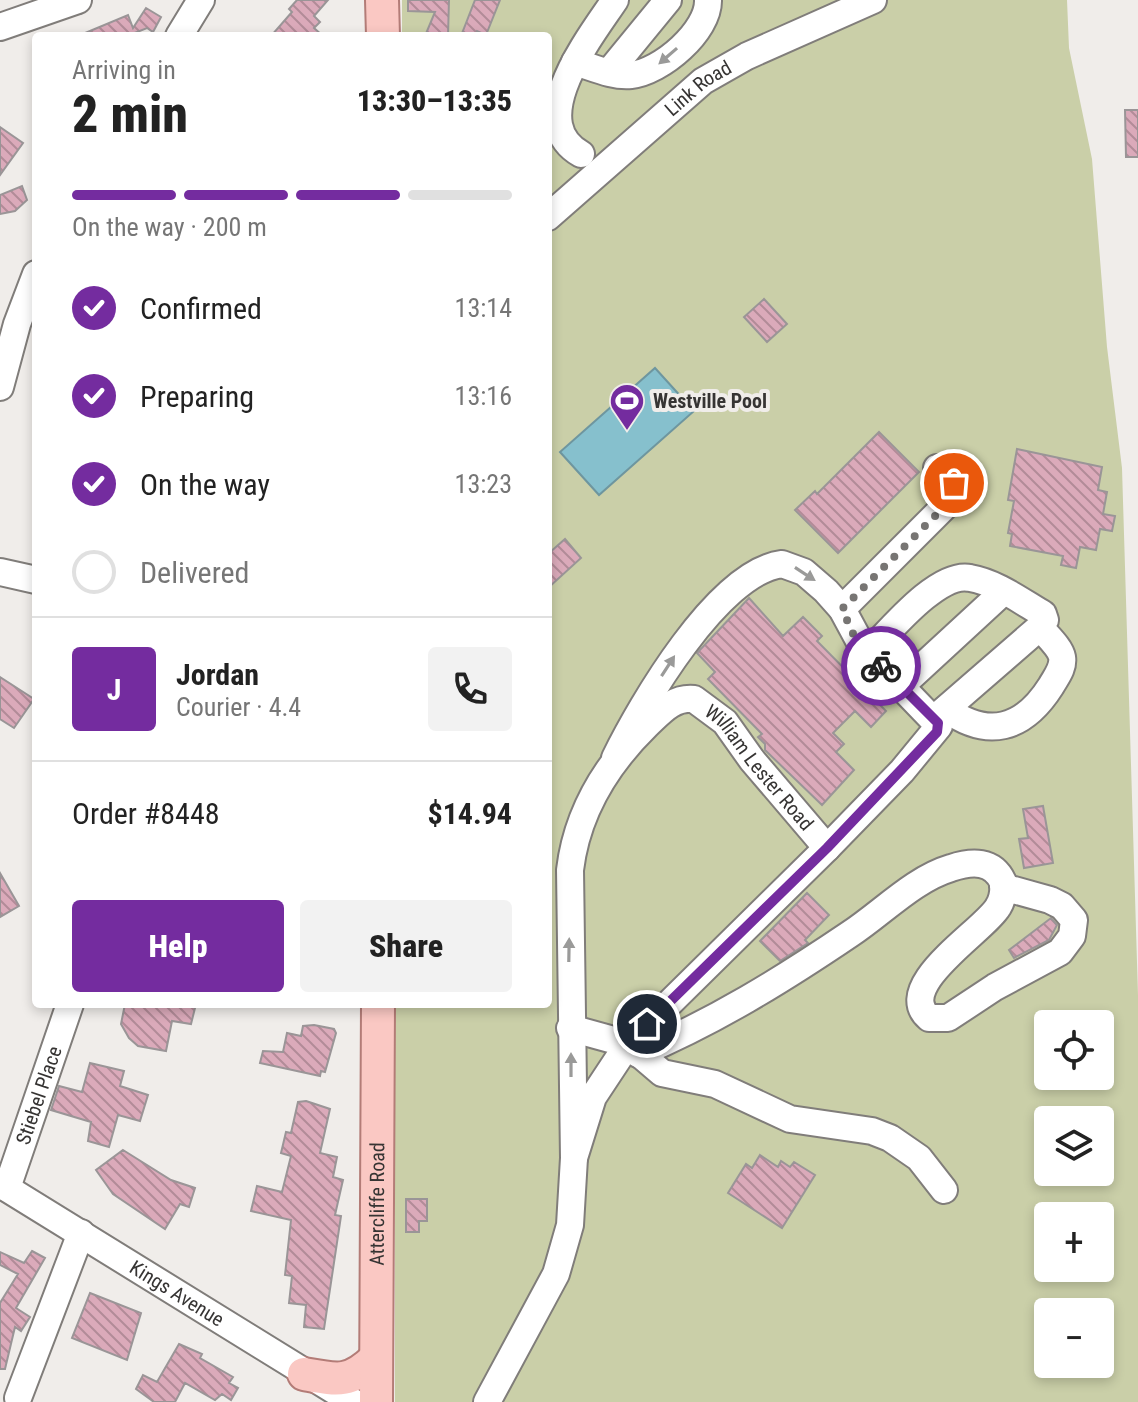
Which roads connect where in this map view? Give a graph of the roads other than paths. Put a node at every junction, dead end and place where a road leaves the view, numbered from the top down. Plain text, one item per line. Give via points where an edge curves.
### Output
1 (78, 0) edge
2 (382, 0) edge
3 (615, 0) edge
4 (668, 0) edge
5 (873, 0) edge
6 (208, 1) edge
7 (708, 3) edge
8 (11, 16) edge
9 (182, 32) edge
10 (383, 32) edge
11 (575, 62) junction
12 (609, 72) junction
13 (591, 178) junction
14 (552, 213) edge
15 (32, 285) edge
16 (0, 387) edge
17 (937, 468) dead end
18 (0, 572) edge
19 (32, 579) edge
20 (1003, 592) junction
21 (842, 609) junction
22 (1040, 627) junction
23 (868, 653) junction
24 (901, 686) junction
25 (940, 714) junction
26 (615, 758) junction
27 (827, 848) junction
28 (1003, 887) junction
29 (69, 1008) edge
30 (378, 1008) edge
31 (570, 1028) junction
32 (633, 1049) junction
33 (574, 1158) junction
34 (3, 1186) edge
35 (944, 1190) dead end
36 (81, 1233) junction
37 (375, 1359) junction
38 (304, 1374) junction
39 (18, 1398) dead end
40 (353, 1402) edge
41 (376, 1402) edge
42 (487, 1402) edge

1 - 8 street
2 - 10 main road
3 - 11 street
4 - 12 street
5 - 13 street, Link Road via 703,81
6 - 9 street
7 -> 12 street via 700,25 657,66 631,75
11 - 12 street
11 - 13 street via 557,100 563,134 581,154
13 - 14 street, Link Road
15 - 16 street
17 - 21 street via 954,483 956,495
18 - 19 street
20 - 22 street via 1043,614
20 - 23 street via 971,578 948,580
20 - 24 street
21 - 23 street
26 -> 21 street via 677,652 722,603 759,573 776,565 792,566
22 - 25 street
22 - 25 street via 1062,654 1061,669 1044,698 1022,719 995,729
23 - 24 street
24 - 25 street
25 - 27 street via 937,732
26 - 27 street, William Lester Road via 665,708 694,699 717,714
31 -> 26 street, William Lester Road via 572,855 589,802
27 - 32 street, William Lester Road
28 - 28 street via 1062,906 1074,920 1072,936 1060,952 948,1018 929,1018 920,1005 925,984 994,913
28 - 32 street via 996,871 979,863 935,874 761,992 682,1035
29 - 34 street, Stiebel Place
30 - 37 main road, Attercliffe Road
31 - 32 street
33 -> 31 street, William Lester Road
32 - 33 street, William Lester Road via 593,1097
32 - 35 street via 662,1073 715,1084 790,1119 890,1138 919,1158
33 - 42 street, William Lester Road via 564,1254
34 - 36 street, Kings Avenue
36 - 38 street, Kings Avenue
36 - 39 street
37 - 38 main road via 346,1379
37 - 41 main road, Attercliffe Road
38 - 40 street, Kings Avenue

